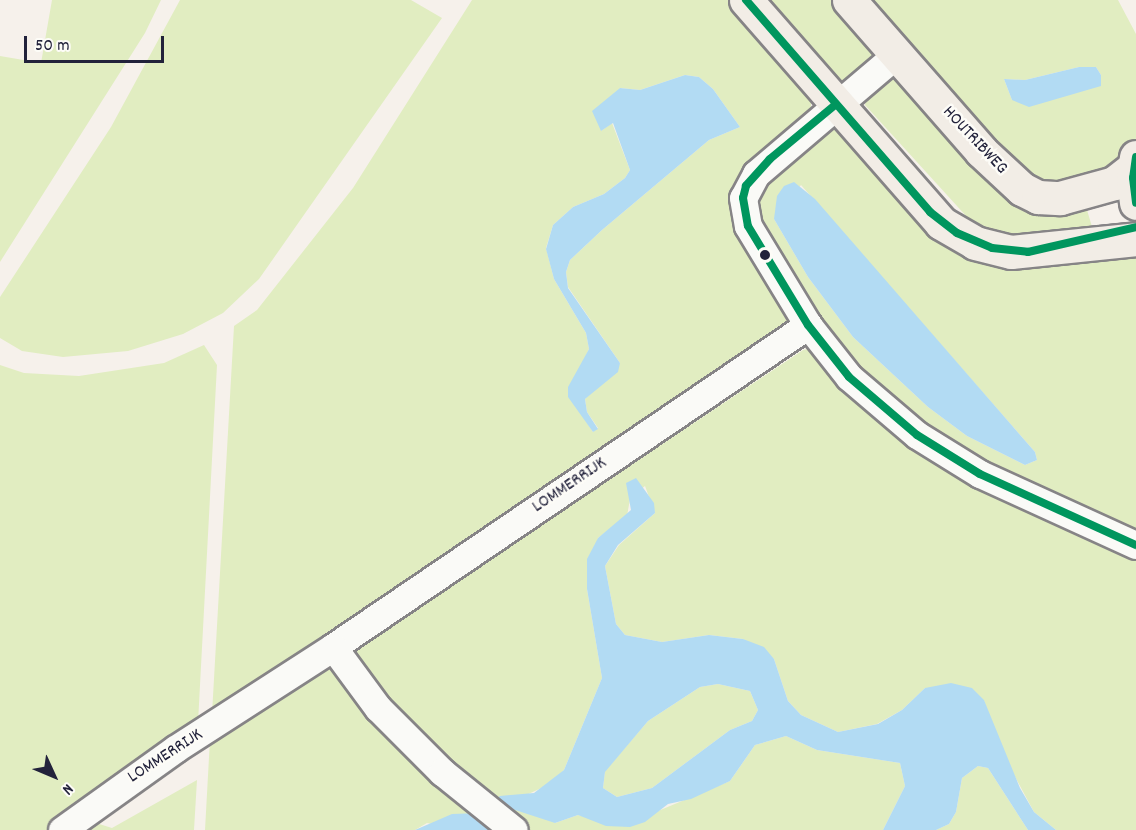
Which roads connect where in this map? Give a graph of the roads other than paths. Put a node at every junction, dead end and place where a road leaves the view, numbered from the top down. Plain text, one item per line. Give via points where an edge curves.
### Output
1 (746, 0) edge
2 (849, 0) edge
3 (897, 54) junction
4 (835, 105) junction
5 (1135, 162) edge
6 (1136, 203) edge
7 (1136, 227) edge
8 (1136, 238) edge
9 (1048, 250) junction
10 (808, 325) junction
11 (1136, 545) edge
12 (333, 648) junction
13 (508, 826) edge
14 (62, 830) edge

1 - 4 main road
2 - 3 main road, HOUTRIBWEG
3 - 4 street
3 - 5 main road, HOUTRIBWEG via 1003,175 1038,197 1060,198 1114,183
4 - 9 main road via 941,223 992,248
4 - 10 street via 770,159 746,186 742,198 748,226
5 - 6 main road
7 - 9 main road
8 - 9 main road
10 - 11 street via 849,377 917,435 980,474
10 - 12 street, LOMMERRIJK
12 - 13 street via 378,708
12 - 14 street, LOMMERRIJK via 175,749

